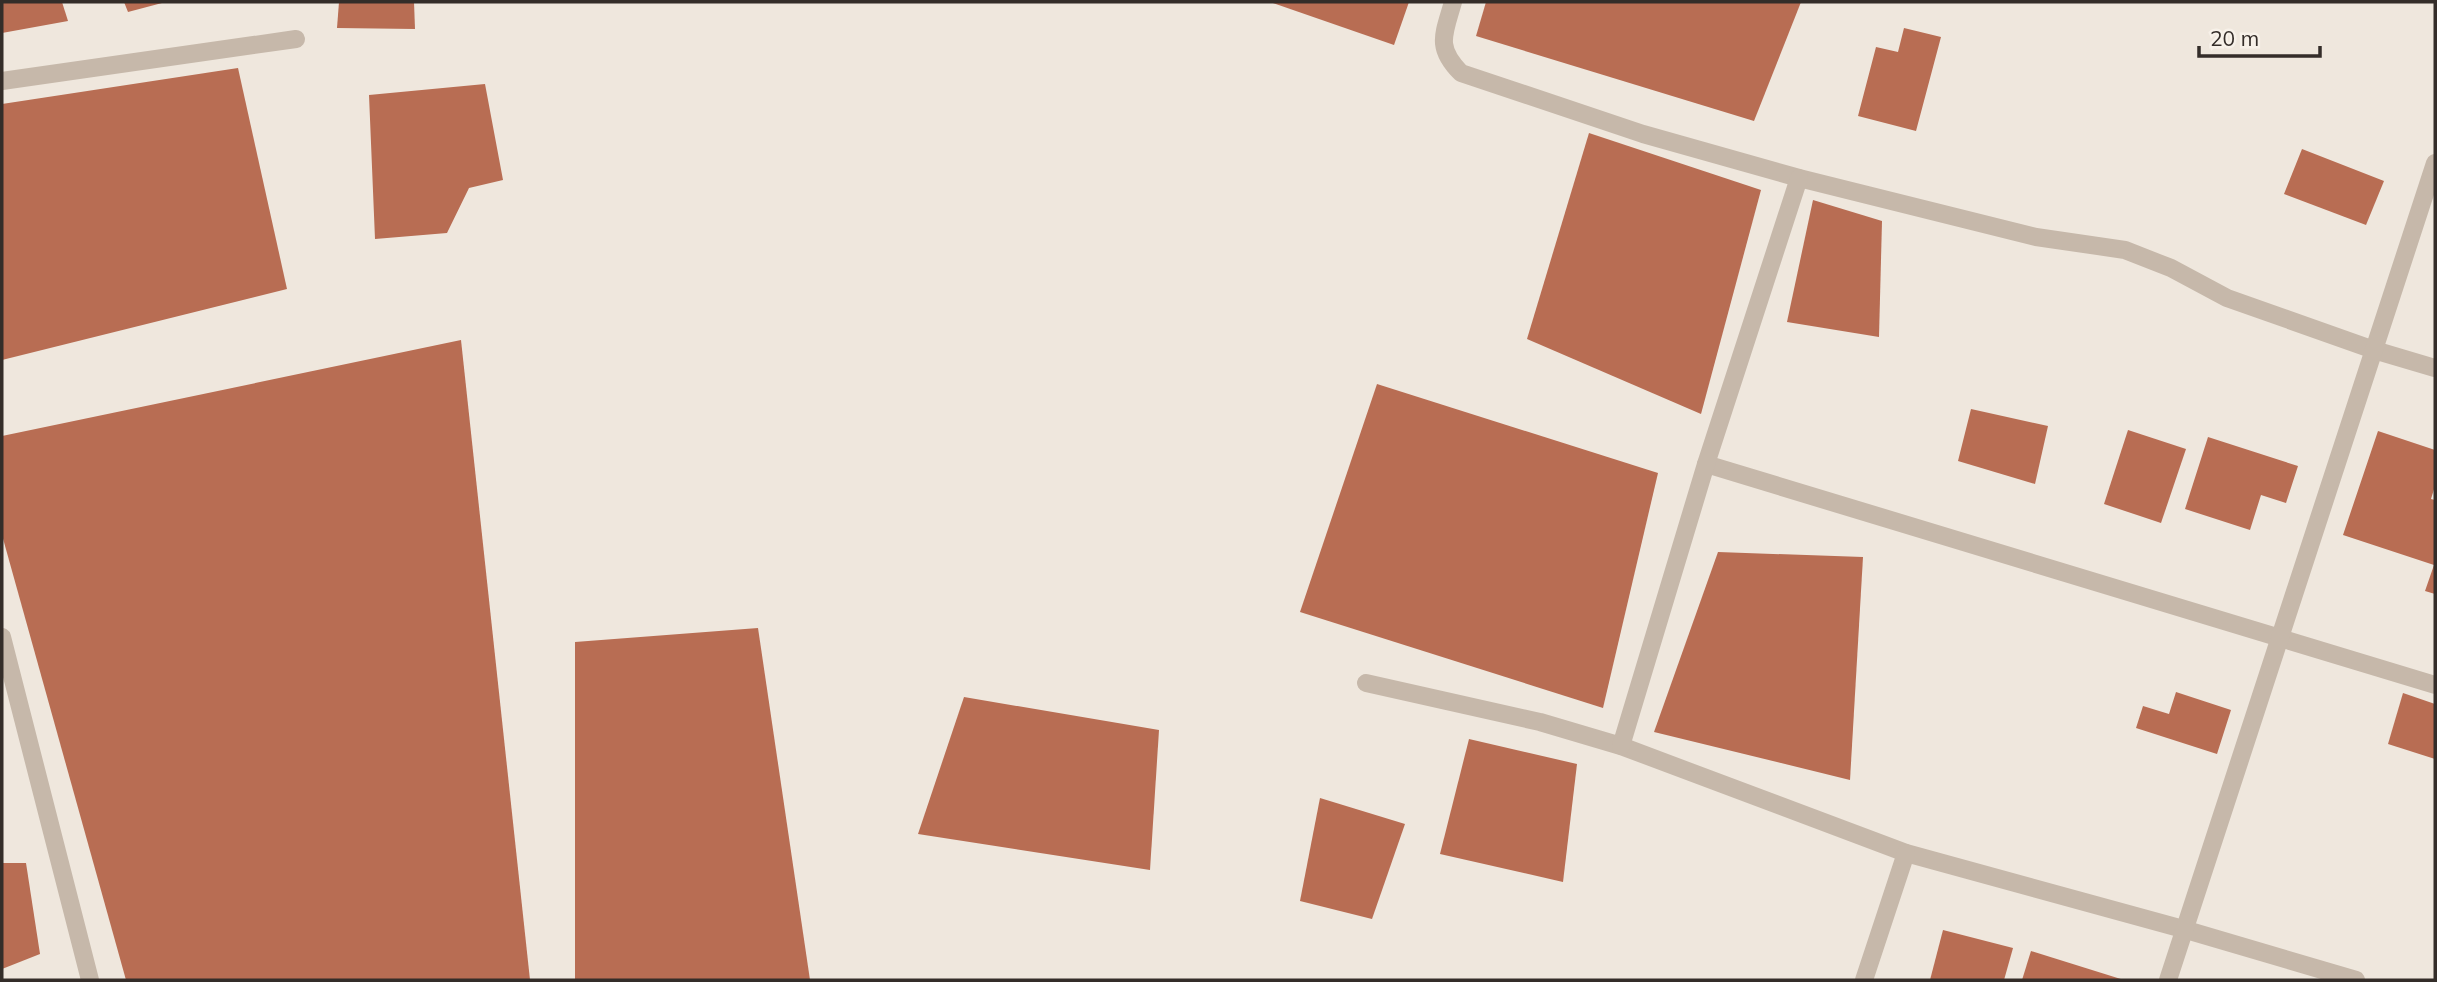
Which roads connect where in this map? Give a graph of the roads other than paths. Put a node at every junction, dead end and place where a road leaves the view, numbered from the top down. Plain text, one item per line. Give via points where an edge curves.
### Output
1 (1453, 2) edge
2 (296, 39) dead end
3 (2, 81) edge
4 (2435, 163) edge
5 (1799, 178) junction
6 (2374, 350) junction
7 (2435, 368) edge
8 (1706, 464) junction
9 (2, 637) edge
10 (2279, 638) junction
11 (1366, 683) dead end
12 (2435, 685) edge
13 (1621, 746) junction
14 (1906, 853) junction
15 (2183, 929) junction
16 (90, 980) edge
17 (1864, 980) edge
18 (2168, 980) edge
19 (2356, 980) edge

1 - 5 street via 1443,36 1447,58 1461,73 1643,134
2 - 3 street
4 - 6 street
5 - 6 street via 2036,237 2125,250 2227,298
5 - 8 street
6 - 7 street
6 - 10 street
8 - 10 street
8 - 13 street
9 - 16 street
10 - 12 street
10 - 15 street
11 - 13 street via 1541,722
13 - 14 street
14 - 15 street
14 - 17 street
15 - 18 street
15 - 19 street

